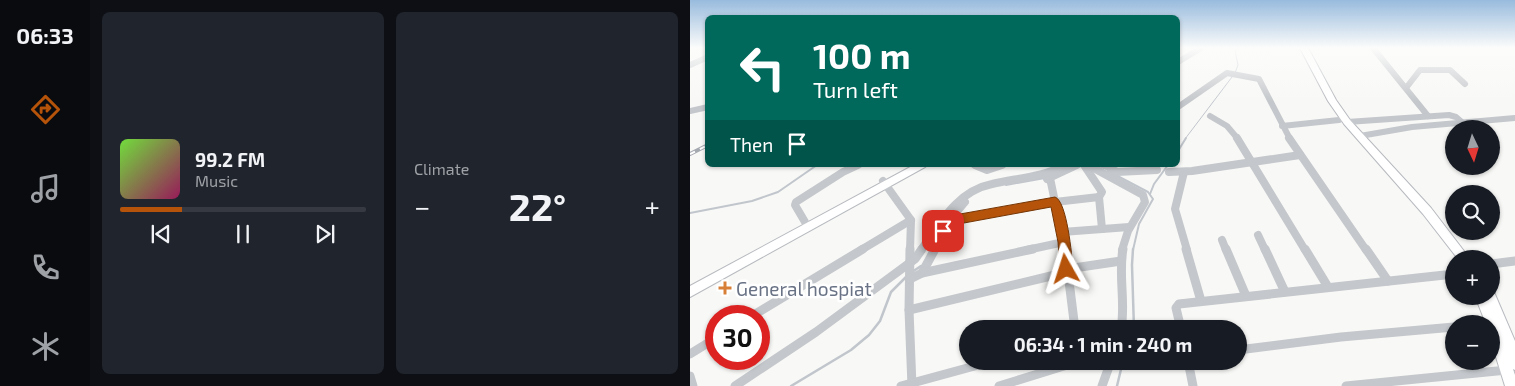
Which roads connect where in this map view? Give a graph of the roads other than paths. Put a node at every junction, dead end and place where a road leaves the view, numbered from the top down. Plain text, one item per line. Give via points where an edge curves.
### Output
1 (1307, 66) edge
2 (1314, 66) edge
3 (1388, 66) edge
4 (1466, 84) dead end
5 (1406, 88) junction
6 (1180, 106) edge
7 (705, 108) edge
8 (690, 111) edge
9 (1210, 116) dead end
10 (1428, 116) junction
11 (1515, 118) edge
12 (1459, 120) edge
13 (1494, 120) edge
14 (1343, 121) junction
15 (1445, 124) edge
16 (1282, 126) junction
17 (1360, 136) junction
18 (1300, 155) junction
19 (1252, 161) junction
20 (854, 167) edge
21 (910, 167) edge
22 (918, 167) edge
23 (980, 167) edge
24 (996, 167) edge
25 (1062, 167) edge
26 (1073, 167) edge
27 (1085, 167) edge
28 (1092, 167) edge
29 (1108, 167) edge
30 (1157, 170) dead end
31 (1169, 172) dead end
32 (1184, 172) junction
33 (1050, 178) junction
34 (884, 183) junction
35 (1100, 197) junction
36 (1055, 202) junction
37 (911, 220) junction
38 (949, 221) junction
39 (805, 222) junction
40 (1129, 227) junction
41 (1102, 229) junction
42 (1062, 232) junction
43 (1258, 235) dead end
44 (1222, 240) dead end
45 (1064, 242) junction
46 (1450, 250) edge
47 (1458, 250) edge
48 (1120, 261) junction
49 (1515, 261) edge
50 (1500, 263) edge
51 (910, 265) junction
52 (1066, 269) junction
53 (922, 272) junction
54 (1445, 275) edge
55 (910, 278) junction
56 (1388, 281) junction
57 (690, 285) edge
58 (1328, 288) junction
59 (690, 292) edge
60 (1285, 292) junction
61 (1246, 296) junction
62 (1201, 301) junction
63 (770, 305) edge
64 (1494, 305) edge
65 (909, 310) junction
66 (1074, 320) edge
67 (1122, 320) edge
68 (1179, 320) edge
69 (1445, 328) edge
70 (1500, 342) edge
71 (705, 345) edge
72 (1247, 349) edge
73 (690, 354) edge
74 (1511, 366) edge
75 (961, 370) edge
76 (1051, 370) edge
77 (1107, 370) edge
78 (1190, 370) edge
79 (690, 376) edge
80 (908, 385) edge
81 (693, 386) edge
82 (735, 386) edge
83 (999, 386) edge
84 (1102, 386) edge
85 (1193, 386) edge
86 (1346, 386) edge
87 (1512, 386) edge

1 - 14 main road via 1318,88
2 - 14 main road
3 - 5 street
4 - 5 street via 1450,70 1426,70 1417,72
5 - 10 street
6 - 16 street via 1232,74 1259,79
7 - 8 street
9 - 19 street via 1232,130
10 - 12 street via 1453,116
10 - 14 street
11 - 13 street
14 - 16 street
14 - 17 main road
14 - 46 main road
15 - 17 street
16 - 18 street
17 - 47 main road
18 - 19 street
18 - 56 street
19 - 32 street
19 - 58 street
20 - 39 street via 796,202
21 - 34 main road
22 - 34 main road
23 - 24 street via 987,170
25 - 51 street via 1035,177 990,184 966,195 948,211
26 - 33 street
27 - 35 street via 1102,192
28 - 40 street via 1142,195 1144,202
29 - 30 street via 1117,172
31 - 32 street
32 - 62 street via 1175,209
33 - 36 street
33 - 38 street via 981,193 963,203
34 - 37 street
34 - 39 main road
34 - 59 main road
35 - 36 street
35 - 41 street
36 - 38 street
36 - 42 street
37 - 51 street
37 - 63 street
38 - 53 street
39 - 57 main road
40 - 41 street
40 - 48 street
41 - 42 street
42 - 45 street
43 - 60 street
44 - 61 street
45 - 52 street
45 - 53 street
48 - 52 street
48 - 67 street
49 - 50 street
51 - 55 street
51 - 82 street
52 - 65 street
52 - 66 street
53 - 55 street
54 - 56 street
55 - 65 street
56 - 58 street
58 - 60 street
60 - 61 street
61 - 62 street
62 - 68 street via 1177,306
64 - 74 main road via 1508,339
65 - 80 street
69 - 72 street via 1341,336
70 - 74 main road
71 - 73 street
74 - 86 street
74 - 87 main road
75 - 80 street
76 - 83 street
77 - 84 street
78 - 85 street
79 - 81 street

